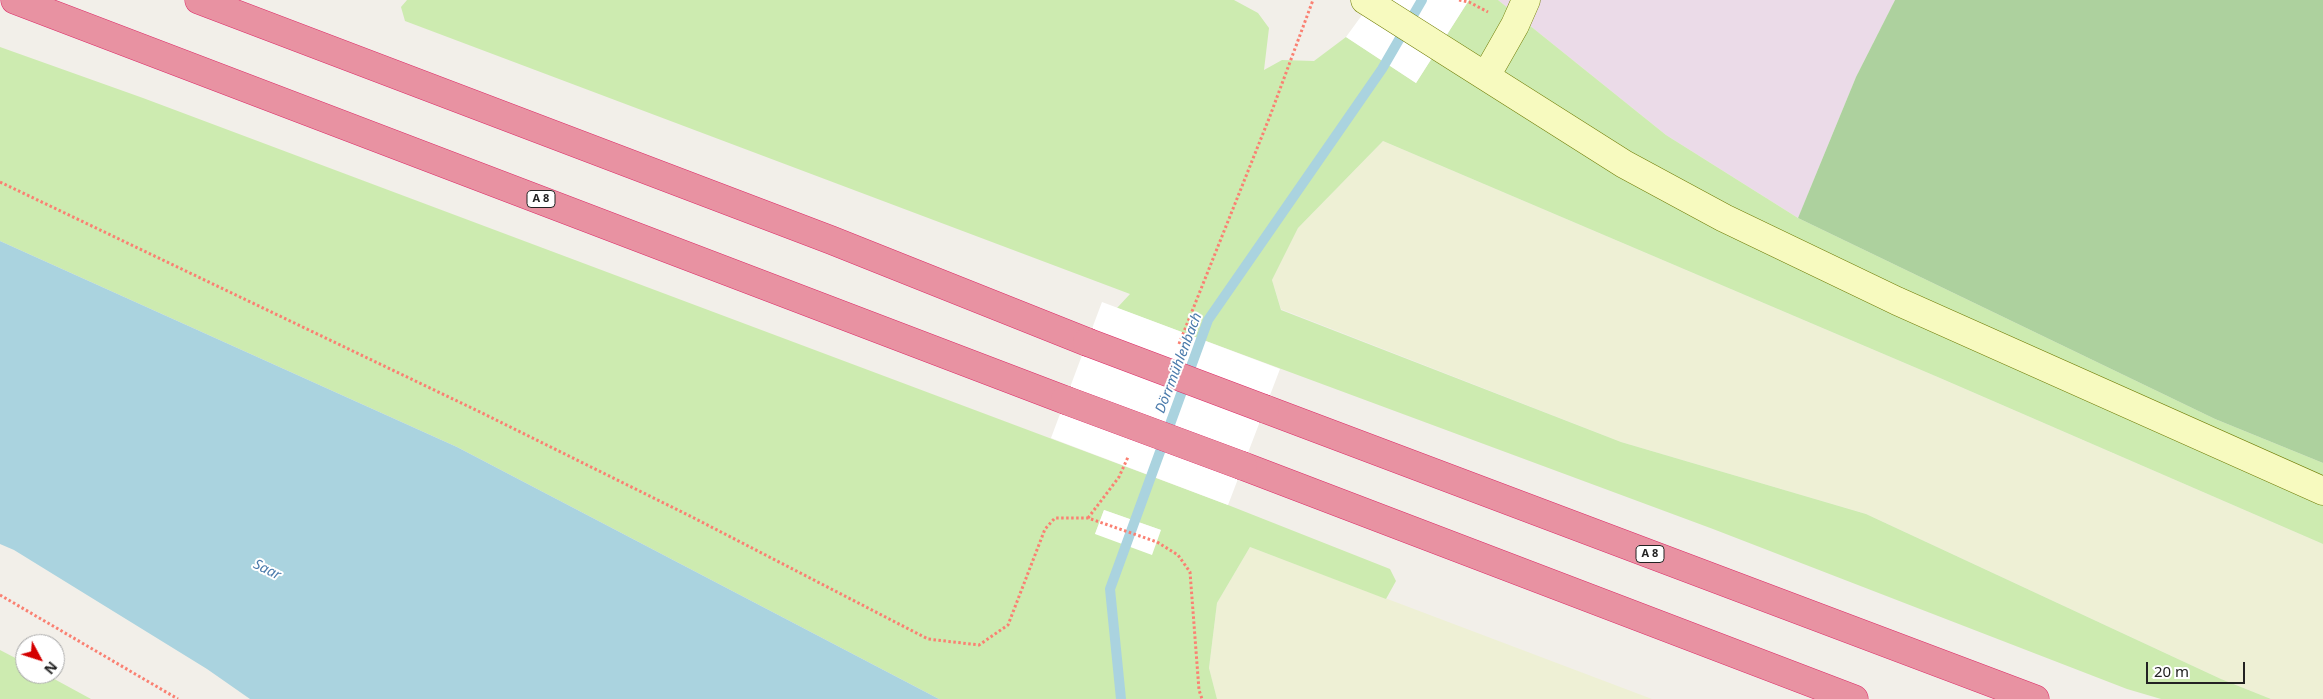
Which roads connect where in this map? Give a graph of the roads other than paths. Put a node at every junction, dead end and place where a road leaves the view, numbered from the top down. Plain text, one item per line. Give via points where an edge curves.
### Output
1 (15, 0) edge
2 (198, 0) edge
3 (1526, 0) edge
4 (1368, 2) edge
5 (1486, 76) junction
6 (2323, 491) edge
7 (1854, 699) edge
8 (2035, 699) edge

1 - 7 highway, A 8, bridge
2 - 8 highway, A 8, bridge via 813,233 1087,342
3 - 5 main road
4 - 5 main road
5 - 6 main road via 1624,164 1724,218 1897,301

